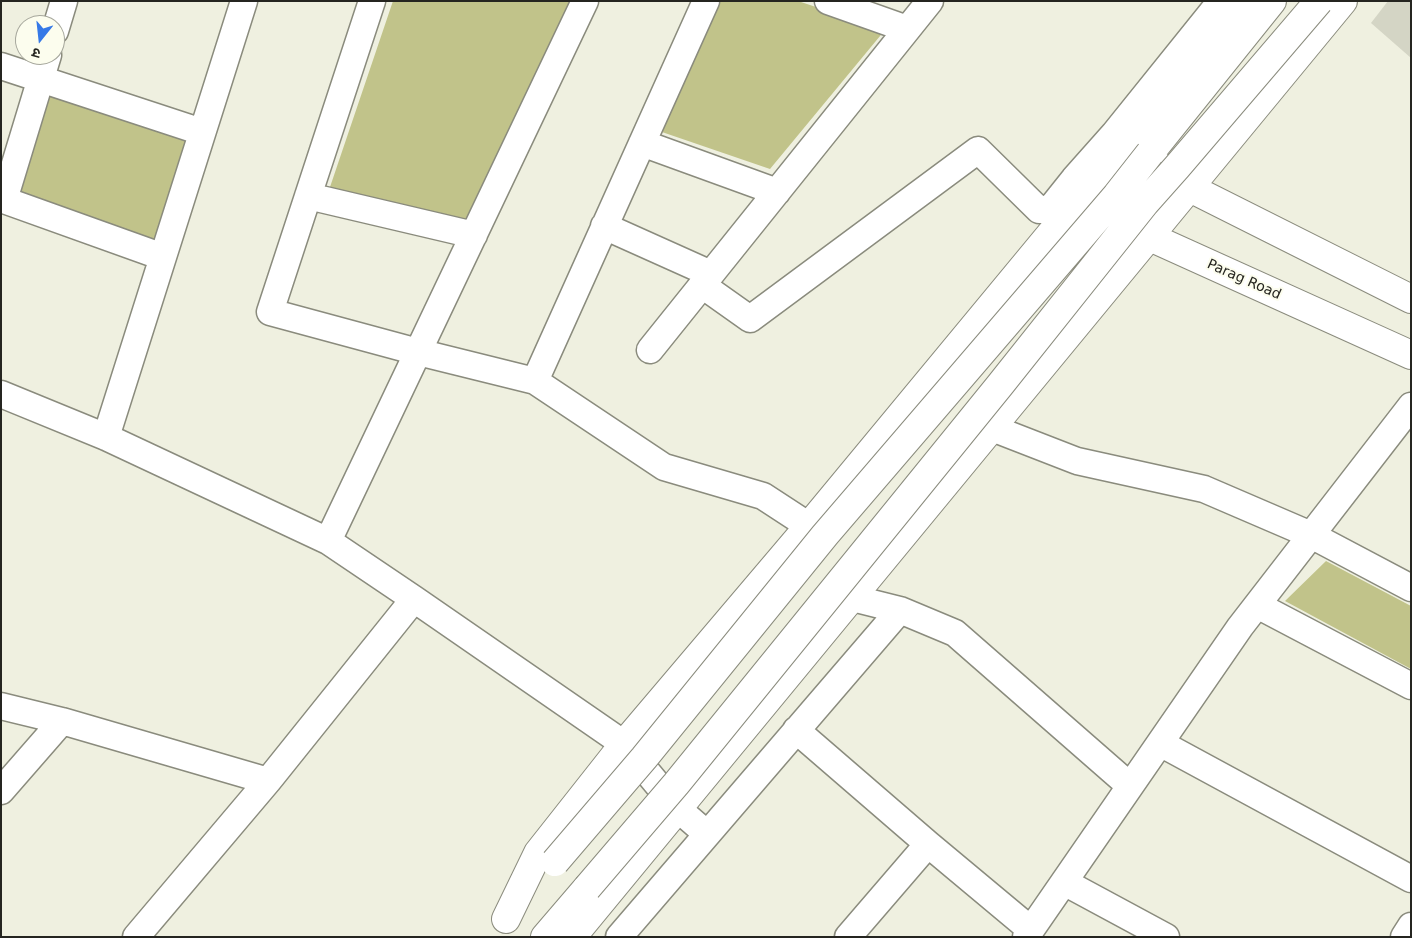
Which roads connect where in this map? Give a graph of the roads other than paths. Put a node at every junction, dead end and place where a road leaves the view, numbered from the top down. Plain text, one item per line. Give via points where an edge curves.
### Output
1 (64, 1) edge
2 (244, 1) edge
3 (372, 1) edge
4 (585, 1) edge
5 (706, 1) edge
6 (828, 1) edge
7 (930, 1) edge
8 (1221, 1) edge
9 (1242, 1) edge
10 (1272, 1) edge
11 (1319, 1) edge
12 (1343, 1) edge
13 (60, 15) edge
14 (907, 29) junction
15 (1, 66) edge
16 (44, 67) edge
17 (202, 132) junction
18 (642, 143) junction
19 (1126, 143) junction
20 (1190, 188) junction
21 (777, 192) junction
22 (308, 196) junction
23 (1080, 198) junction
24 (2, 199) edge
25 (604, 226) junction
26 (474, 235) junction
27 (1150, 237) junction
28 (163, 257) junction
29 (707, 279) junction
30 (1411, 299) edge
31 (650, 350) dead end
32 (418, 352) junction
33 (1411, 354) edge
34 (535, 381) junction
35 (1, 394) edge
36 (1411, 406) edge
37 (992, 428) junction
38 (106, 437) junction
39 (810, 526) junction
40 (1311, 535) junction
41 (328, 541) junction
42 (1411, 588) edge
43 (852, 598) junction
44 (414, 599) junction
45 (1257, 605) junction
46 (900, 610) junction
47 (1411, 686) edge
48 (1, 706) edge
49 (62, 722) junction
50 (796, 730) junction
51 (1160, 743) junction
52 (624, 744) junction
53 (268, 781) junction
54 (1130, 786) junction
55 (1, 791) edge
56 (677, 808) junction
57 (707, 834) junction
58 (928, 844) junction
59 (1411, 878) edge
60 (1064, 882) junction
61 (1411, 926) edge
62 (499, 928) edge
63 (1028, 933) edge
64 (136, 937) edge
65 (545, 937) edge
66 (572, 937) edge
67 (619, 937) edge
68 (848, 937) edge
69 (1166, 937) edge
70 (1404, 937) edge

1 - 13 street
2 - 17 street
3 - 22 street
4 - 26 street
5 - 18 street
6 - 14 street
7 - 14 street
8 - 29 street via 1114,134 1047,210 1039,210 978,150 750,319
9 - 19 street
10 - 62 street, bridge via 1117,195 825,535 644,758
11 - 65 street, bridge via 1145,203 676,784
12 - 20 street
14 - 21 street
15 - 16 street
16 - 17 street
16 - 24 street
17 - 28 street
18 - 21 street
18 - 25 street
19 - 20 street
19 - 23 street
20 - 27 street
20 - 30 street
21 - 29 street
22 - 26 street
22 - 32 street via 270,312
23 - 27 street, Parag Road
23 - 39 street
24 - 28 street
25 - 29 street
25 - 34 street
26 - 32 street
27 - 33 street, Parag Road
27 - 37 street
28 - 38 street
29 - 31 street
32 - 34 street
32 - 41 street
34 - 39 street via 664,467 763,496
35 - 38 street
36 - 40 street
37 - 40 street via 1076,461 1204,489
37 - 43 street
38 - 41 street
39 - 52 street
40 - 42 street
40 - 45 street
41 - 44 street
43 - 46 street
43 - 56 street
44 - 52 street
44 - 53 street
45 - 47 street
45 - 51 street
46 - 50 street
46 - 54 street via 955,633
48 - 49 street
49 - 53 street
49 - 55 street
50 - 57 street
50 - 58 street
51 - 54 street
51 - 59 street
52 - 56 street
52 - 62 street via 538,853
53 - 64 street
54 - 60 street
56 - 57 street
56 - 66 street
57 - 67 street
58 - 63 street
58 - 68 street
60 - 63 street
60 - 69 street
61 - 70 street

